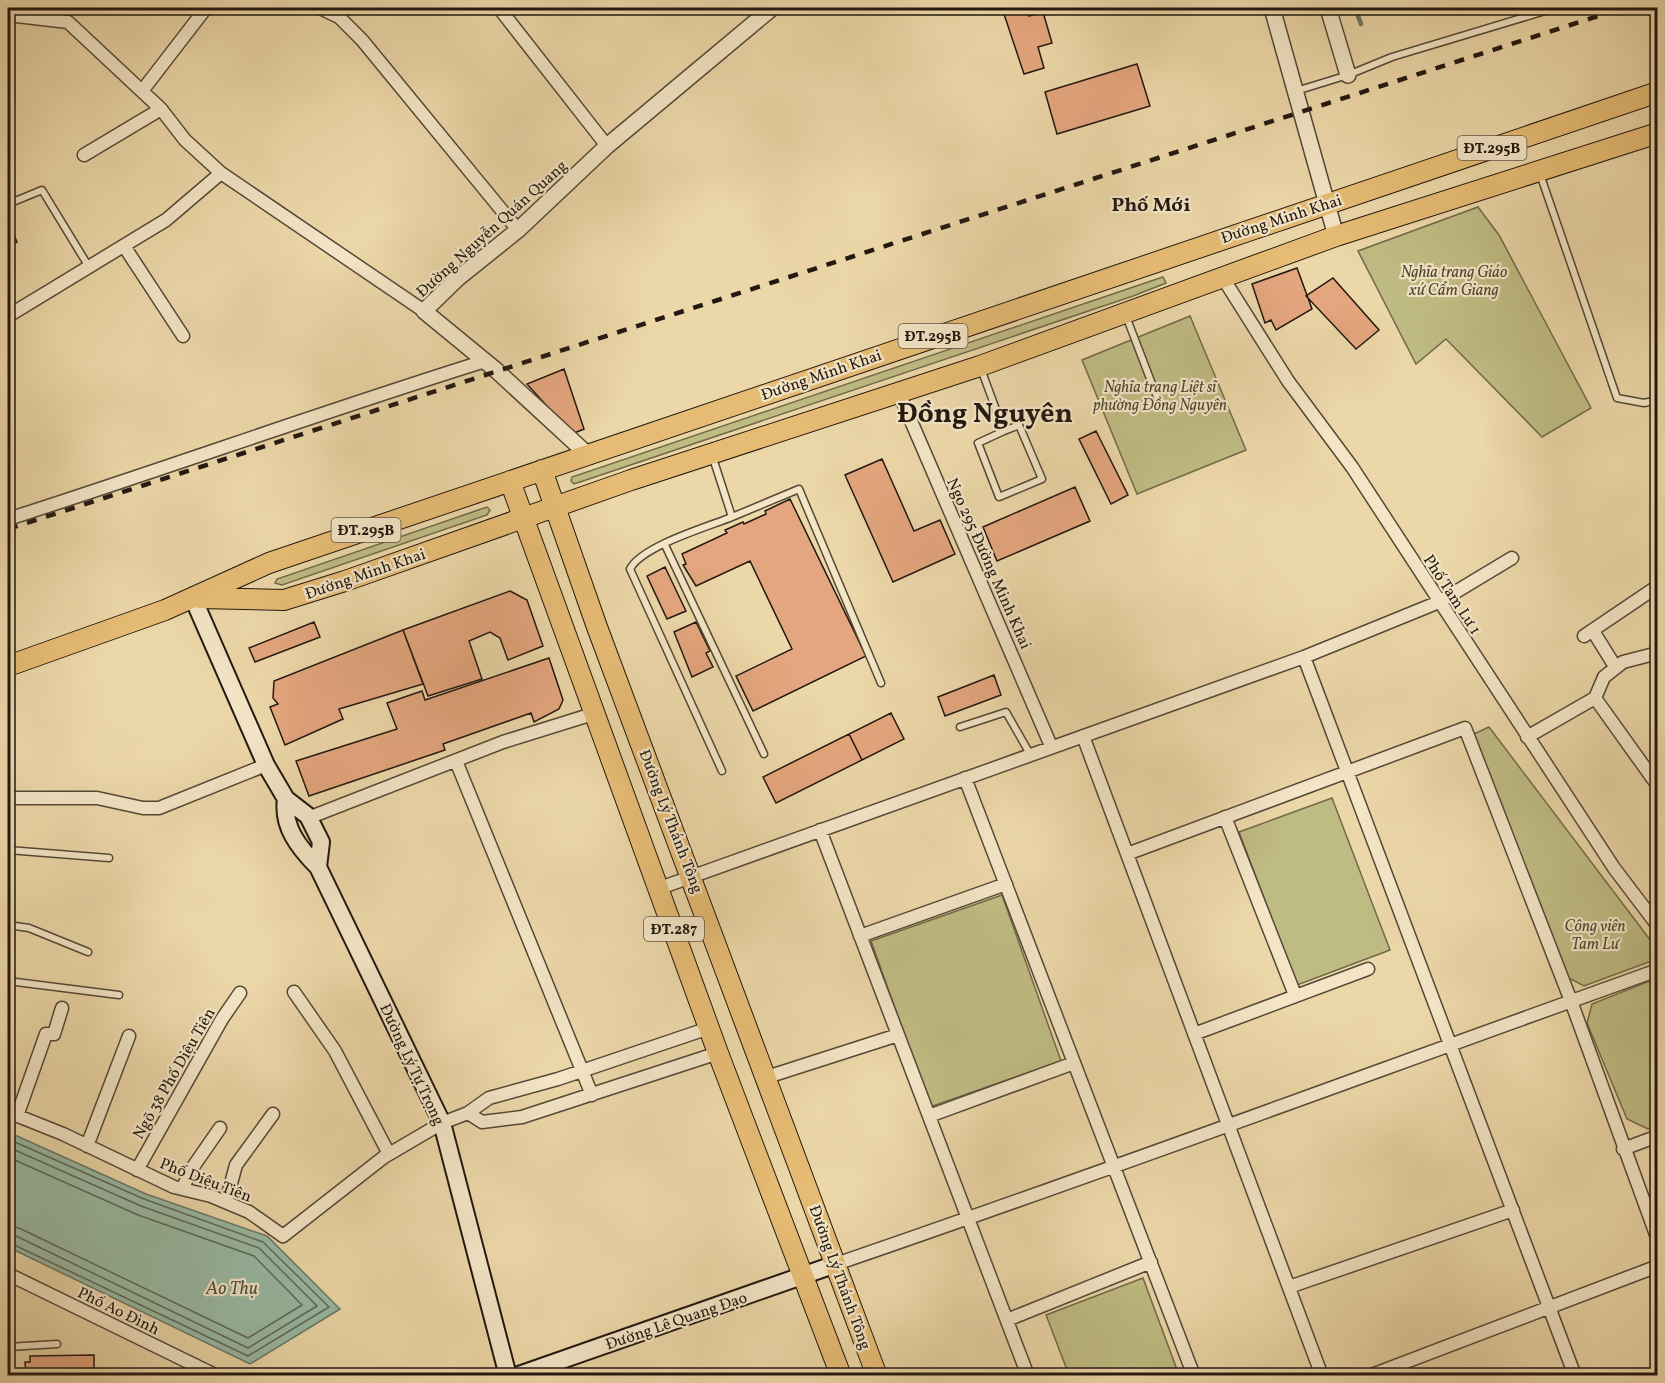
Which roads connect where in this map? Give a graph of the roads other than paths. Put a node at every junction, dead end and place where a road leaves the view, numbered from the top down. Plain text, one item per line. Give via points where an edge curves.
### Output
1 (206, 8) edge
2 (320, 8) edge
3 (499, 8) edge
4 (772, 8) edge
5 (1272, 8) edge
6 (1328, 8) edge
7 (1555, 8) edge
8 (8, 15) edge
9 (1348, 75) junction
10 (142, 91) junction
11 (1296, 91) junction
12 (1658, 92) edge
13 (161, 109) junction
14 (1658, 133) edge
15 (607, 146) junction
16 (84, 155) dead end
17 (1539, 171) junction
18 (221, 173) junction
19 (1325, 203) junction
20 (8, 204) edge
21 (518, 230) junction
22 (1336, 236) junction
23 (124, 246) junction
24 (89, 268) junction
25 (1223, 278) junction
26 (424, 311) junction
27 (1125, 313) junction
28 (8, 316) edge
29 (183, 336) dead end
30 (485, 361) junction
31 (980, 366) junction
32 (899, 393) junction
33 (1157, 397) dead end
34 (1658, 400) edge
35 (1004, 431) junction
36 (711, 453) junction
37 (587, 454) junction
38 (542, 470) junction
39 (510, 481) junction
40 (8, 505) edge
41 (554, 507) junction
42 (732, 517) junction
43 (524, 518) junction
44 (9, 519) edge
45 (664, 544) junction
46 (1512, 558) dead end
47 (1658, 586) edge
48 (193, 598) junction
49 (1439, 602) junction
50 (1658, 653) edge
51 (1304, 657) junction
52 (8, 666) edge
53 (1616, 668) junction
54 (882, 682) dead end
55 (1595, 698) junction
56 (627, 704) junction
57 (596, 714) junction
58 (960, 727) dead end
59 (1083, 736) junction
60 (1527, 737) junction
61 (1051, 747) junction
62 (764, 754) dead end
63 (1030, 754) junction
64 (456, 761) junction
65 (266, 765) junction
66 (722, 771) dead end
67 (1347, 771) junction
68 (965, 778) junction
69 (1658, 786) edge
70 (8, 798) edge
71 (286, 799) junction
72 (1225, 817) junction
73 (308, 818) junction
74 (820, 830) junction
75 (8, 850) edge
76 (1127, 854) junction
77 (109, 858) dead end
78 (318, 867) junction
79 (693, 876) junction
80 (1006, 884) junction
81 (660, 888) junction
82 (8, 925) edge
83 (1658, 926) edge
84 (860, 936) junction
85 (88, 952) dead end
86 (1368, 969) dead end
87 (1658, 970) edge
88 (8, 981) edge
89 (294, 992) dead end
90 (240, 993) dead end
91 (119, 995) dead end
92 (1295, 995) junction
93 (1570, 1001) junction
94 (62, 1008) dead end
95 (709, 1028) junction
96 (1194, 1034) junction
97 (898, 1035) junction
98 (129, 1036) dead end
99 (1451, 1044) junction
100 (718, 1053) junction
101 (1074, 1063) junction
102 (584, 1071) junction
103 (767, 1077) junction
104 (592, 1095) junction
105 (468, 1113) junction
106 (12, 1114) edge
107 (273, 1114) dead end
108 (929, 1116) junction
109 (442, 1123) junction
110 (1228, 1124) junction
111 (220, 1128) dead end
112 (1658, 1136) edge
113 (87, 1146) junction
114 (1623, 1149) junction
115 (389, 1154) junction
116 (1113, 1165) junction
117 (137, 1170) junction
118 (182, 1189) junction
119 (226, 1202) junction
120 (1514, 1209) junction
121 (969, 1220) junction
122 (1658, 1240) edge
123 (1151, 1262) junction
124 (836, 1264) junction
125 (1658, 1266) edge
126 (8, 1274) edge
127 (805, 1275) junction
128 (1289, 1287) junction
129 (1551, 1308) junction
130 (1007, 1320) junction
131 (57, 1344) dead end
132 (8, 1347) edge
133 (217, 1376) edge
134 (508, 1376) edge
135 (516, 1376) edge
136 (841, 1376) edge
137 (877, 1376) edge
138 (1028, 1376) edge
139 (1194, 1376) edge
140 (1322, 1376) edge
141 (1369, 1376) edge
142 (1575, 1376) edge

1 - 10 street
2 - 21 street via 339,17 362,40
3 - 15 street
4 - 15 street, Đường Nguyễn Quán Quang
5 - 11 street
6 - 9 street
7 - 9 lane via 1392,57
8 - 10 street via 68,22
9 - 11 lane
10 - 13 street
11 - 19 street
12 - 19 main road, Đường Minh Khai / ĐT.295B
13 - 16 street
13 - 18 street via 185,140
14 - 17 main road, Đường Minh Khai / ĐT.295B
15 - 21 street, Đường Nguyễn Quán Quang
17 - 22 main road, Đường Minh Khai / ĐT.295B
17 - 34 lane via 1617,398 1644,403
18 - 23 street via 166,220
18 - 26 street
19 - 22 street
19 - 37 main road, Đường Minh Khai / ĐT.295B
20 - 24 lane via 42,190
21 - 26 street, Đường Nguyễn Quán Quang
22 - 25 main road, Đường Minh Khai / ĐT.295B
23 - 24 street
23 - 29 street
24 - 28 street
25 - 27 main road, Đường Minh Khai / ĐT.295B
25 - 49 street, Phố Tam Lư 1 via 1288,381 1352,467
26 - 30 street, Đường Nguyễn Quán Quang
27 - 31 main road, Đường Minh Khai / ĐT.295B
27 - 33 lane
30 - 37 street, Đường Nguyễn Quán Quang
30 - 44 street
31 - 32 main road, Đường Minh Khai / ĐT.295B
31 - 35 lane
32 - 36 main road, Đường Minh Khai / ĐT.295B
32 - 61 street, Ngo 295 Đường Minh Khai
35 - 35 lane via 978,442 999,497 1042,479 1019,425
36 - 41 main road, Đường Minh Khai / ĐT.295B
36 - 42 lane
37 - 38 main road, Đường Minh Khai / ĐT.295B
38 - 39 main road, Đường Minh Khai / ĐT.295B
38 - 41 main road, Đường Lý Thánh Tông
39 - 43 main road, Đường Lý Thánh Tông / ĐT.287
39 - 48 main road, Đường Minh Khai / ĐT.295B via 269,563
40 - 44 street
41 - 43 main road, Đường Minh Khai / ĐT.295B
41 - 56 main road, Đường Lý Thánh Tông / ĐT.287
42 - 45 lane
42 - 54 lane via 800,489
43 - 48 main road, Đường Minh Khai / ĐT.295B via 284,600
43 - 57 main road, Đường Lý Thánh Tông / ĐT.287
45 - 62 lane
45 - 66 lane via 635,560 630,569
46 - 49 street
47 - 53 street via 1589,634
48 - 52 main road, Đường Minh Khai / ĐT.295B
48 - 65 main road, Đường Lý Tự Trọng
49 - 51 street
49 - 60 street, Phố Tam Lư 1
50 - 53 street via 1623,662
51 - 59 street
51 - 67 street
53 - 55 street via 1604,678
55 - 60 street
55 - 69 street
56 - 57 main road
56 - 79 main road, Đường Lý Thánh Tông / ĐT.287
57 - 64 street via 503,742
57 - 81 main road, Đường Lý Thánh Tông / ĐT.287
58 - 63 lane via 1006,712
59 - 61 street
59 - 76 street
60 - 83 street, Phố Tam Lư 1 via 1614,868
61 - 63 street
63 - 68 street
64 - 73 street
64 - 102 street
65 - 70 street via 159,808 97,798
65 - 71 main road, Đường Lý Tự Trọng
67 - 72 street
67 - 93 street via 1465,728
67 - 99 street
68 - 74 street
68 - 80 street
71 - 73 main road, Đường Lý Tự Trọng
71 - 78 main road, Đường Lý Tự Trọng via 284,816 301,850
72 - 76 street
72 - 92 street
73 - 78 main road, Đường Lý Tự Trọng via 321,842
74 - 79 street
74 - 84 street
75 - 77 lane
76 - 96 street
78 - 109 main road, Đường Lý Tự Trọng
79 - 81 street
79 - 103 main road, Đường Lý Thánh Tông / ĐT.287
80 - 84 street
80 - 101 street
81 - 95 main road, Đường Lý Thánh Tông / ĐT.287
82 - 85 lane via 29,928
84 - 97 street
86 - 92 street
87 - 93 street
88 - 91 lane
89 - 115 street via 335,1051
90 - 117 street, Ngõ 38 Phố Diệu Tiên
92 - 96 street
93 - 99 street
93 - 114 street
94 - 106 street via 54,1034 46,1034
95 - 100 main road, Đường Lý Thánh Tông / ĐT.287
95 - 102 street, Phố Diệu Tiên
96 - 110 street
97 - 103 street
97 - 108 street
98 - 113 street
99 - 110 street
99 - 120 street
100 - 104 street
100 - 127 main road, Đường Lý Thánh Tông / ĐT.287
101 - 108 street
101 - 116 street
102 - 104 street
102 - 105 street, Phố Diệu Tiên via 489,1098
103 - 124 main road, Đường Lý Thánh Tông / ĐT.287
104 - 105 street via 492,1121 482,1122
105 - 109 street, Phố Diệu Tiên
106 - 113 street, Phố Diệu Tiên
107 - 119 street via 237,1165
108 - 121 street
109 - 115 street, Phố Diệu Tiên
109 - 134 main road, Đường Lý Tự Trọng
110 - 116 street
110 - 128 street
111 - 118 street
112 - 114 street
113 - 117 street, Phố Diệu Tiên
114 - 122 street
115 - 119 street, Phố Diệu Tiên via 283,1236 249,1212
116 - 121 street
116 - 123 street
117 - 118 street, Phố Diệu Tiên
118 - 119 street, Phố Diệu Tiên
120 - 128 street
120 - 129 street
121 - 124 street
121 - 130 street
123 - 130 street
123 - 139 street
124 - 127 main road, Đường Lê Quang Đạo
124 - 137 main road, Đường Lý Thánh Tông / ĐT.287
125 - 129 street
126 - 133 street, Phố Ao Đình
127 - 135 main road, Đường Lê Quang Đạo
127 - 136 main road, Đường Lý Thánh Tông / ĐT.287
128 - 140 street
129 - 141 street
129 - 142 street
130 - 138 street
131 - 132 lane

